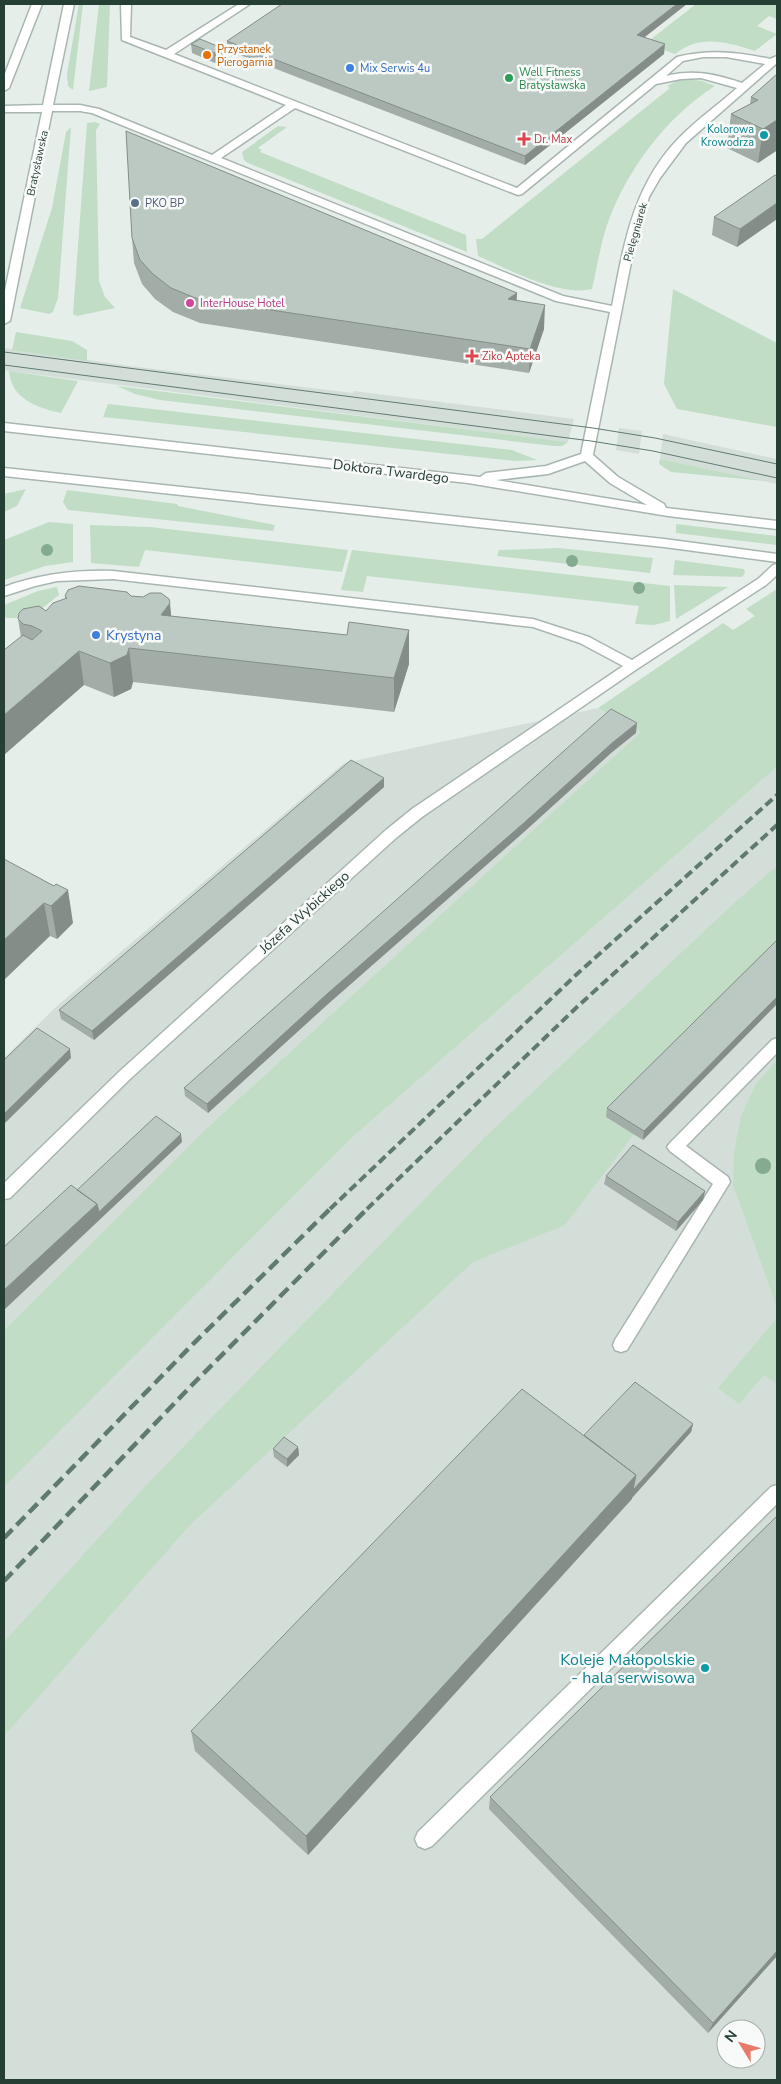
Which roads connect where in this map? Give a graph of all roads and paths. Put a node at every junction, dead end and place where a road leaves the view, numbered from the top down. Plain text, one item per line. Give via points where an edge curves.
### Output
1 (37, 4) edge
2 (69, 4) edge
3 (126, 4) edge
4 (245, 4) edge
5 (167, 54) junction
6 (775, 60) edge
7 (651, 83) junction
8 (743, 87) junction
9 (4, 88) edge
10 (294, 104) junction
11 (48, 108) junction
12 (4, 109) edge
13 (179, 146) junction
14 (212, 159) junction
15 (194, 165) edge
16 (454, 268) edge
17 (491, 271) junction
18 (617, 310) junction
19 (4, 321) edge
20 (4, 427) edge
21 (587, 456) junction
22 (4, 472) edge
23 (468, 480) junction
24 (668, 512) junction
25 (777, 525) edge
26 (777, 558) edge
27 (777, 568) edge
28 (4, 592) edge
29 (632, 666) junction
30 (777, 1044) edge
31 (4, 1193) edge
32 (621, 1345) dead end
33 (777, 1493) edge
34 (424, 1839) dead end

1 - 9 street
2 - 11 street, Bratysławska
3 - 5 street via 125,38
4 - 5 street
5 - 10 street
6 - 7 street via 696,54 680,59
6 - 8 street, Pielęgniarek
7 - 8 street via 677,75 700,74
7 - 10 street via 518,192
8 - 18 street, Pielęgniarek via 682,141 655,177 644,198 630,242
10 - 14 street
11 - 12 street
11 - 13 street via 88,109
11 - 19 street, Bratysławska
13 - 14 street
13 - 15 street
14 - 17 street
16 - 17 street
17 - 18 street via 560,299
18 - 21 street, Pielęgniarek
20 - 23 street, Doktora Twardego
21 - 23 street via 548,470
21 - 24 street via 614,480
22 - 26 street
23 - 24 street, Doktora Twardego
24 - 25 street, Doktora Twardego
27 - 29 street, Józefa Wybickiego via 762,582
28 - 29 street via 30,582 80,573 533,624 583,638
29 - 31 street, Józefa Wybickiego via 442,794 391,834 125,1074
30 - 32 street via 675,1147 722,1182
33 - 34 street

